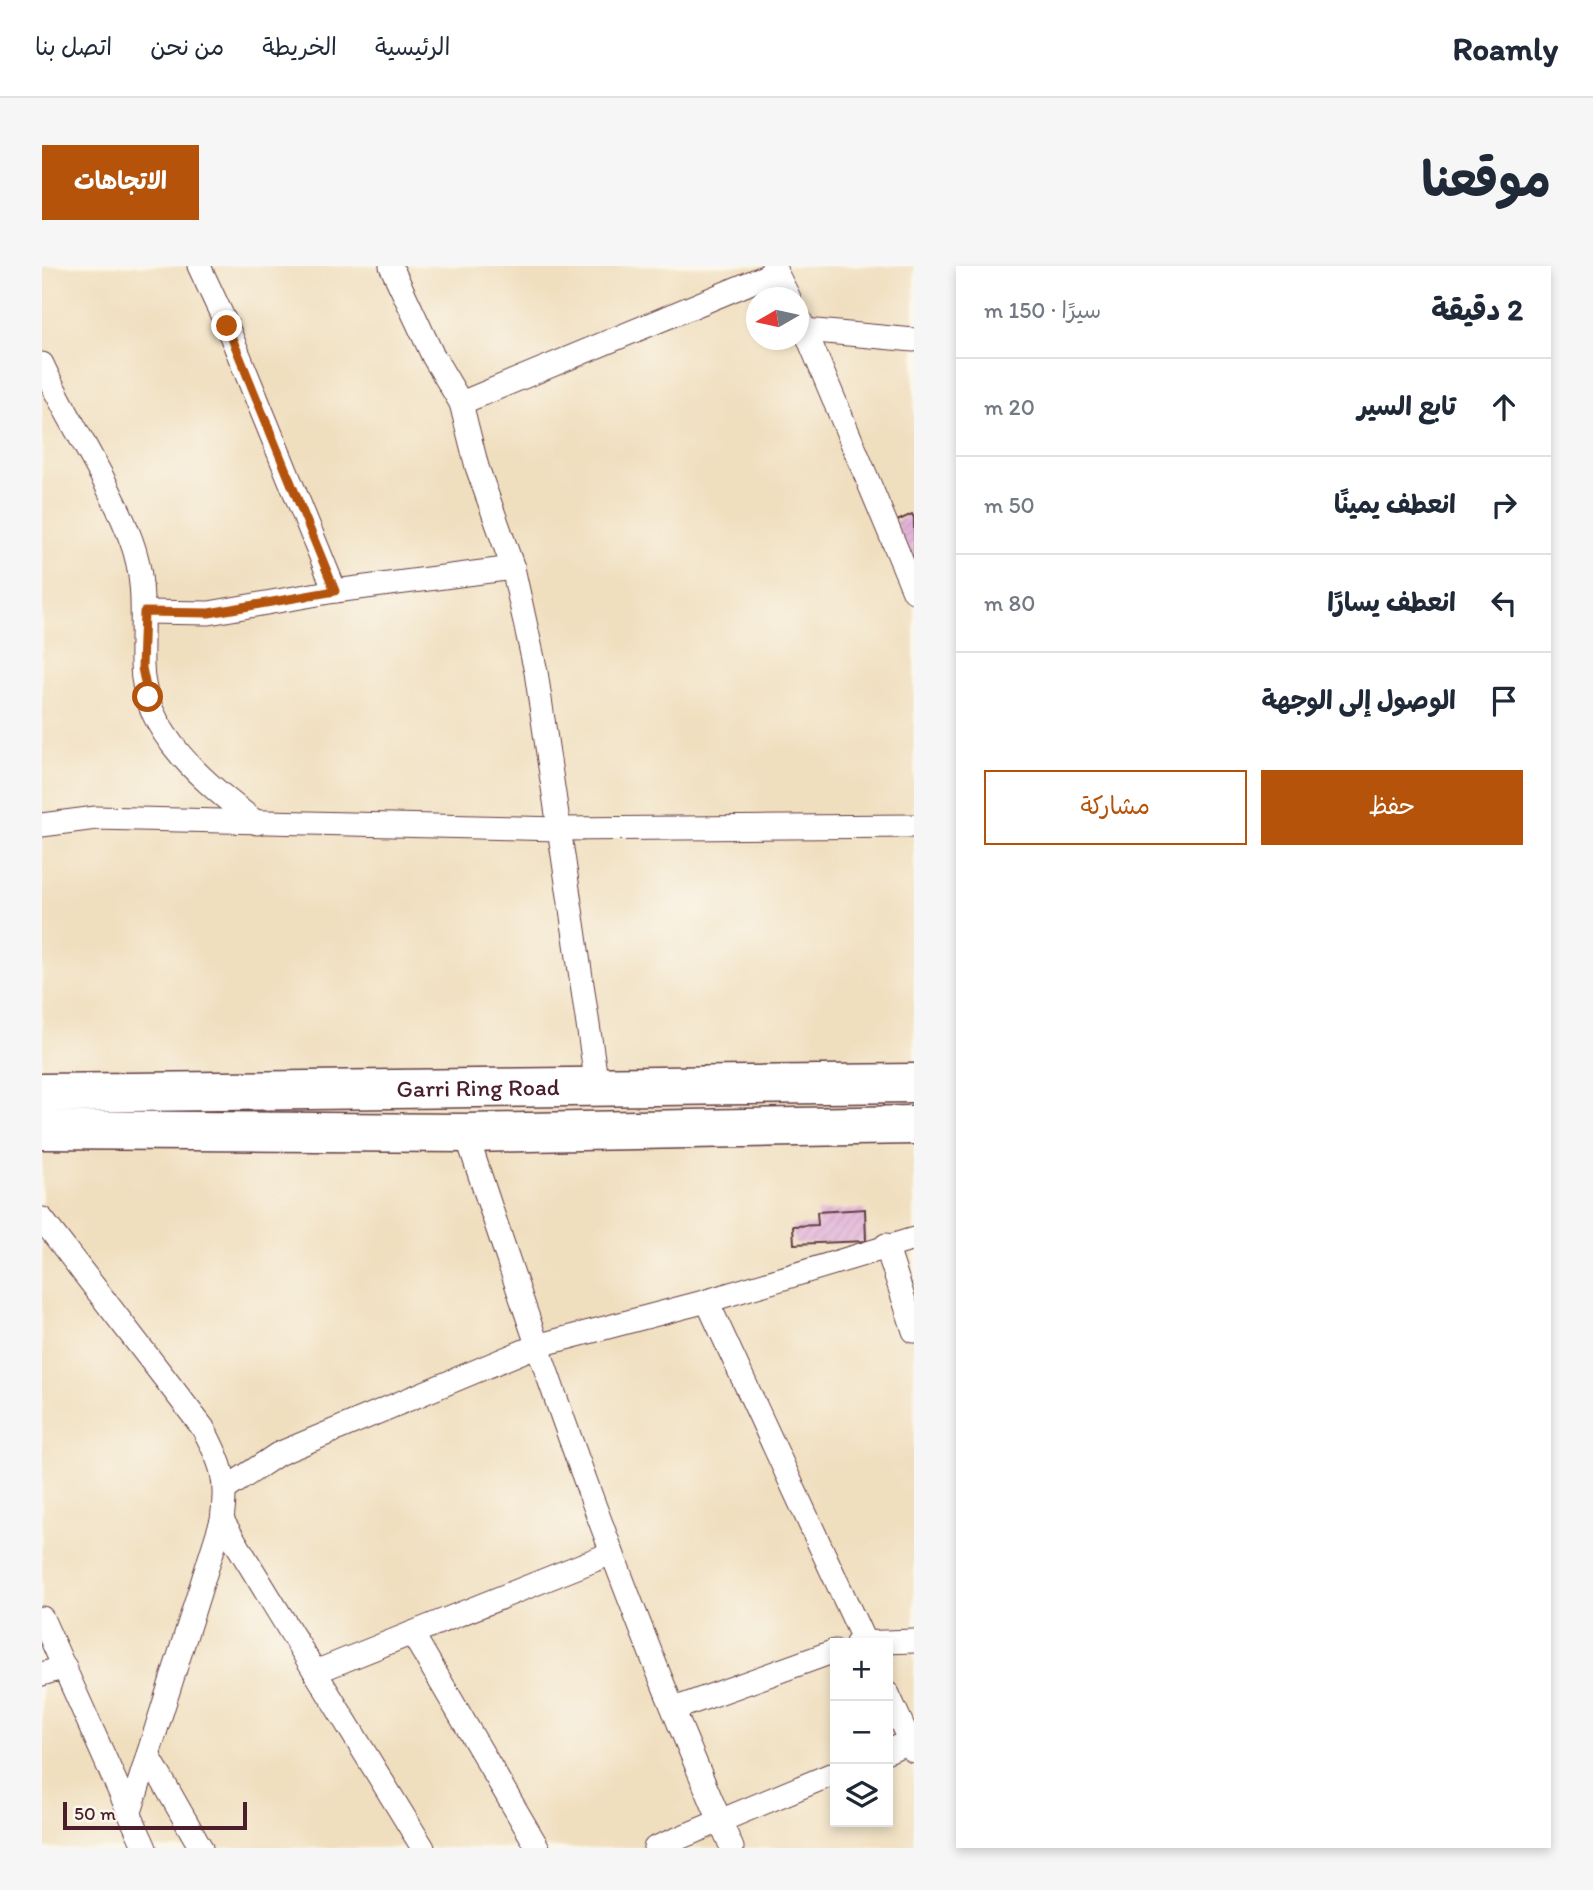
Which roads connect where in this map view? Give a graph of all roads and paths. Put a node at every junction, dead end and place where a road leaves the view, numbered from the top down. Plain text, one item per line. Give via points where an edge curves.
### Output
1 (199, 266) edge
2 (391, 266) edge
3 (775, 269) edge
4 (784, 287) edge
5 (809, 324) edge
6 (809, 340) edge
7 (914, 340) edge
8 (42, 364) edge
9 (461, 403) junction
10 (513, 568) junction
11 (335, 591) junction
12 (914, 592) edge
13 (144, 612) junction
14 (257, 823) junction
15 (42, 825) edge
16 (914, 826) edge
17 (558, 829) junction
18 (914, 1083) edge
19 (597, 1086) junction
20 (42, 1093) edge
21 (914, 1125) edge
22 (42, 1130) edge
23 (466, 1133) junction
24 (42, 1219) edge
25 (914, 1239) edge
26 (886, 1245) junction
27 (707, 1301) junction
28 (914, 1331) edge
29 (536, 1346) junction
30 (227, 1488) junction
31 (222, 1520) junction
32 (612, 1553) junction
33 (42, 1618) edge
34 (412, 1633) junction
35 (860, 1638) edge
36 (893, 1641) edge
37 (914, 1641) edge
38 (830, 1653) edge
39 (65, 1667) junction
40 (315, 1671) junction
41 (42, 1674) edge
42 (891, 1701) edge
43 (674, 1709) junction
44 (912, 1746) edge
45 (893, 1750) edge
46 (148, 1755) junction
47 (830, 1775) edge
48 (130, 1812) junction
49 (720, 1822) junction
50 (145, 1848) edge
51 (201, 1848) edge
52 (424, 1848) edge
53 (538, 1848) edge
54 (655, 1848) edge
55 (732, 1848) edge

1 - 11 street
2 - 9 street via 433,356
3 - 4 street
3 - 9 street
5 - 7 street
6 - 12 street
8 - 13 street via 130,538 142,573
9 - 10 street via 477,467
10 - 11 street
10 - 17 street via 536,672
11 - 13 street via 209,613
13 - 14 street via 142,668 157,719 212,788
14 - 15 street via 96,818
14 - 17 street
16 - 17 street
17 - 19 street
18 - 19 highway, Garri Ring Road
19 - 20 highway, Garri Ring Road
21 - 23 highway, Garri Ring Road
22 - 23 highway, Garri Ring Road
23 - 29 street
24 - 30 street via 203,1428
25 - 26 street
26 - 27 street
26 - 28 street
27 - 29 street
27 - 35 street
29 - 30 street via 278,1454
29 - 32 street
30 - 31 street
31 - 40 street
31 - 46 street
32 - 34 street
32 - 43 street
33 - 39 street
34 - 40 street
34 - 53 street
36 - 37 street
38 - 43 street
39 - 41 street
39 - 48 street
40 - 52 street
42 - 44 street
43 - 49 street
44 - 45 street
46 - 48 street
46 - 51 street
47 - 49 street
48 - 50 street
49 - 54 street
49 - 55 street

